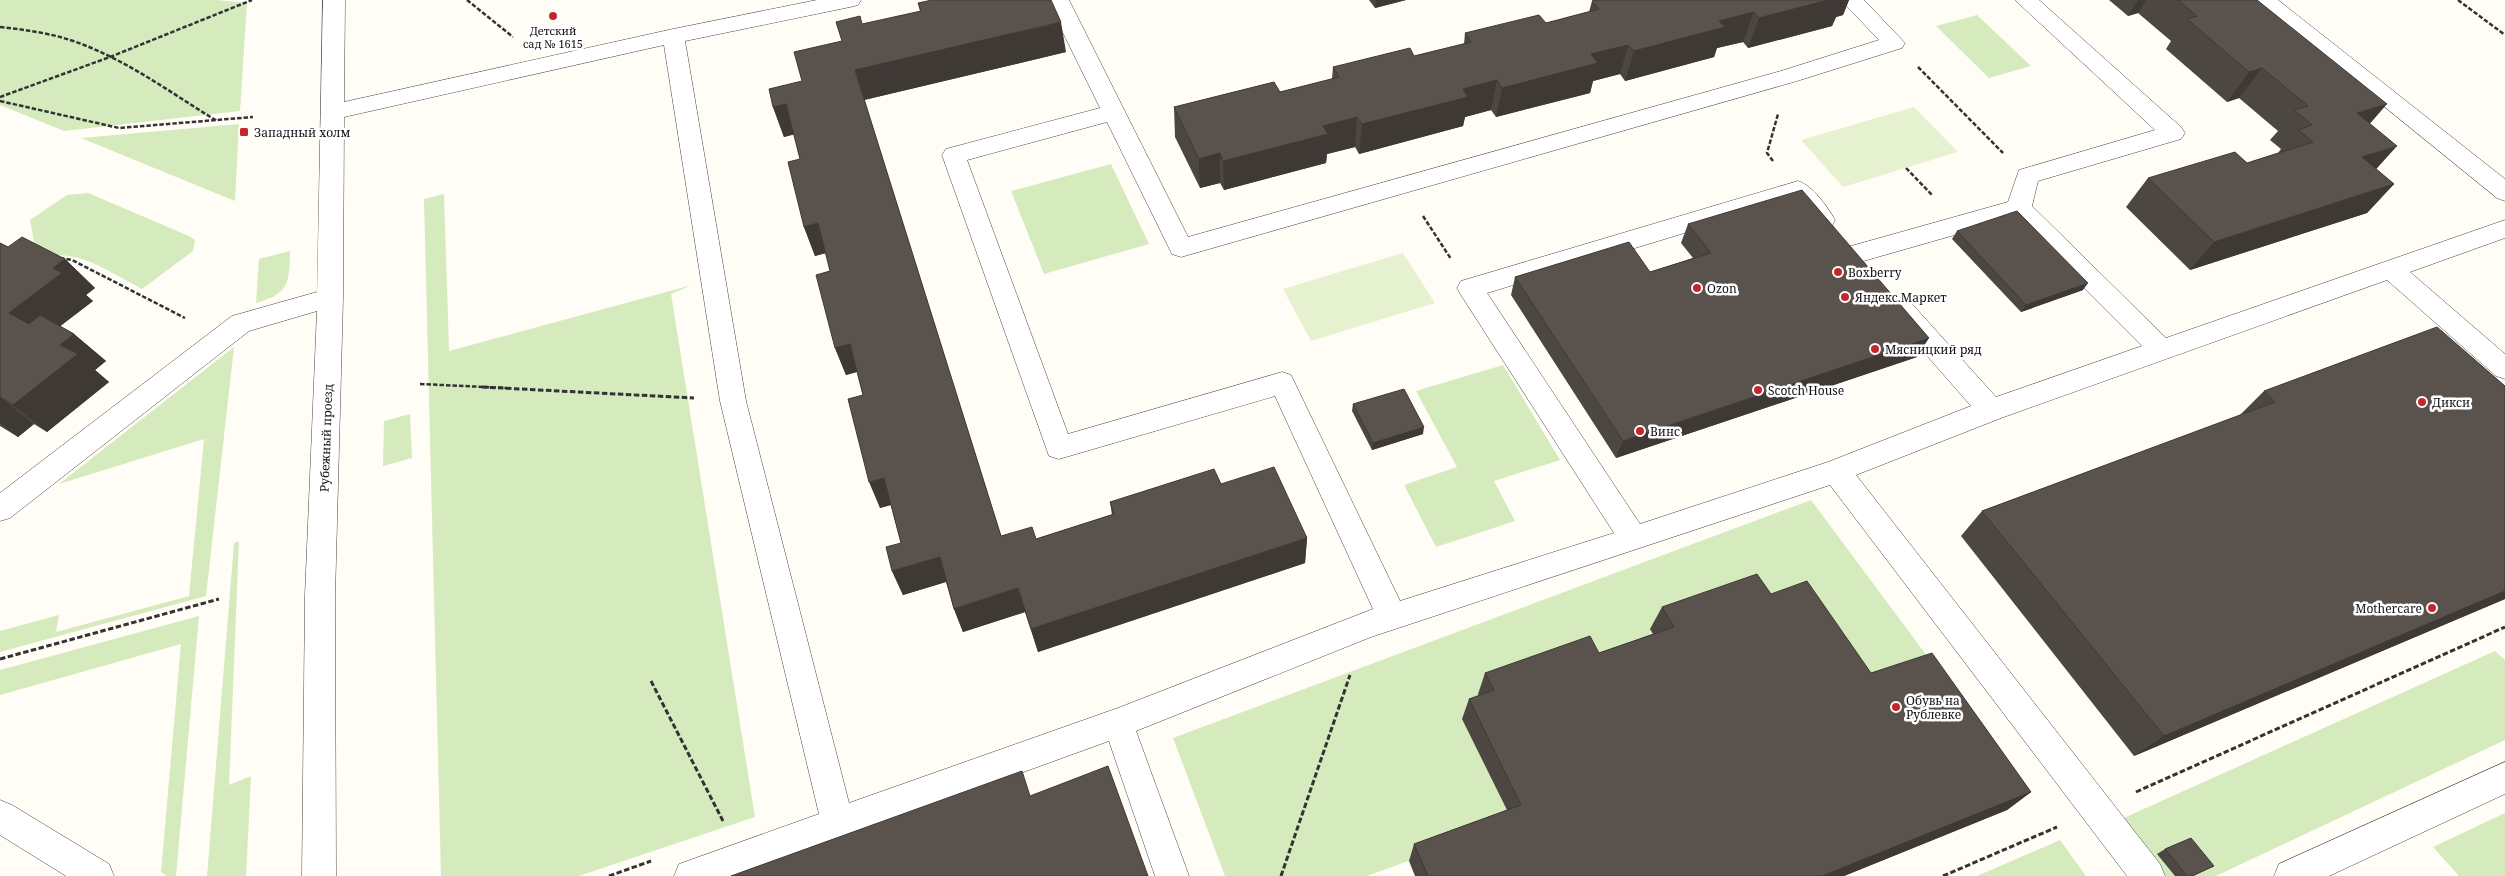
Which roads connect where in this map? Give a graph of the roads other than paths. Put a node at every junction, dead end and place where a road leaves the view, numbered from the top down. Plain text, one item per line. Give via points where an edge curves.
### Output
1 (850, 0) edge
2 (1058, 0) edge
3 (1852, 0) edge
4 (2026, 0) edge
5 (2264, 0) edge
6 (331, 5) edge
7 (673, 36) junction
8 (333, 112) junction
9 (1114, 112) junction
10 (2505, 163) edge
11 (2479, 171) junction
12 (2505, 192) edge
13 (2019, 208) junction
14 (2505, 229) edge
15 (1853, 255) junction
16 (2390, 269) junction
17 (330, 298) junction
18 (2161, 350) junction
19 (2505, 369) edge
20 (1991, 410) junction
21 (1836, 471) junction
22 (0, 510) edge
23 (1634, 539) junction
24 (1380, 621) junction
25 (1118, 722) junction
26 (2505, 778) edge
27 (0, 816) edge
28 (837, 822) junction
29 (97, 876) edge
30 (319, 876) edge
31 (691, 876) edge
32 (1172, 876) edge
33 (2148, 876) edge
34 (2291, 876) edge

1 - 7 street
2 - 9 street
3 - 9 street via 1894,43 1789,76 1181,248
4 - 13 street via 2173,133 2027,176
5 - 11 street
6 - 8 street, Рубежный проезд
7 - 8 street
7 - 28 street via 733,400
8 - 17 street, Рубежный проезд
9 - 24 street via 954,155 1059,448 1282,383
10 - 11 street
11 - 12 street
13 - 15 street
13 - 18 street
14 - 16 street
15 - 20 street
15 - 23 street via 1798,190 1470,288
16 - 18 street
16 - 19 street
17 - 22 street via 241,323
17 - 30 street, Рубежный проезд via 320,596
18 - 20 street
20 - 21 street
21 - 23 street
21 - 33 street
23 - 24 street
24 - 25 street
25 - 28 street
25 - 32 street
26 - 34 street
27 - 29 street
28 - 31 street

